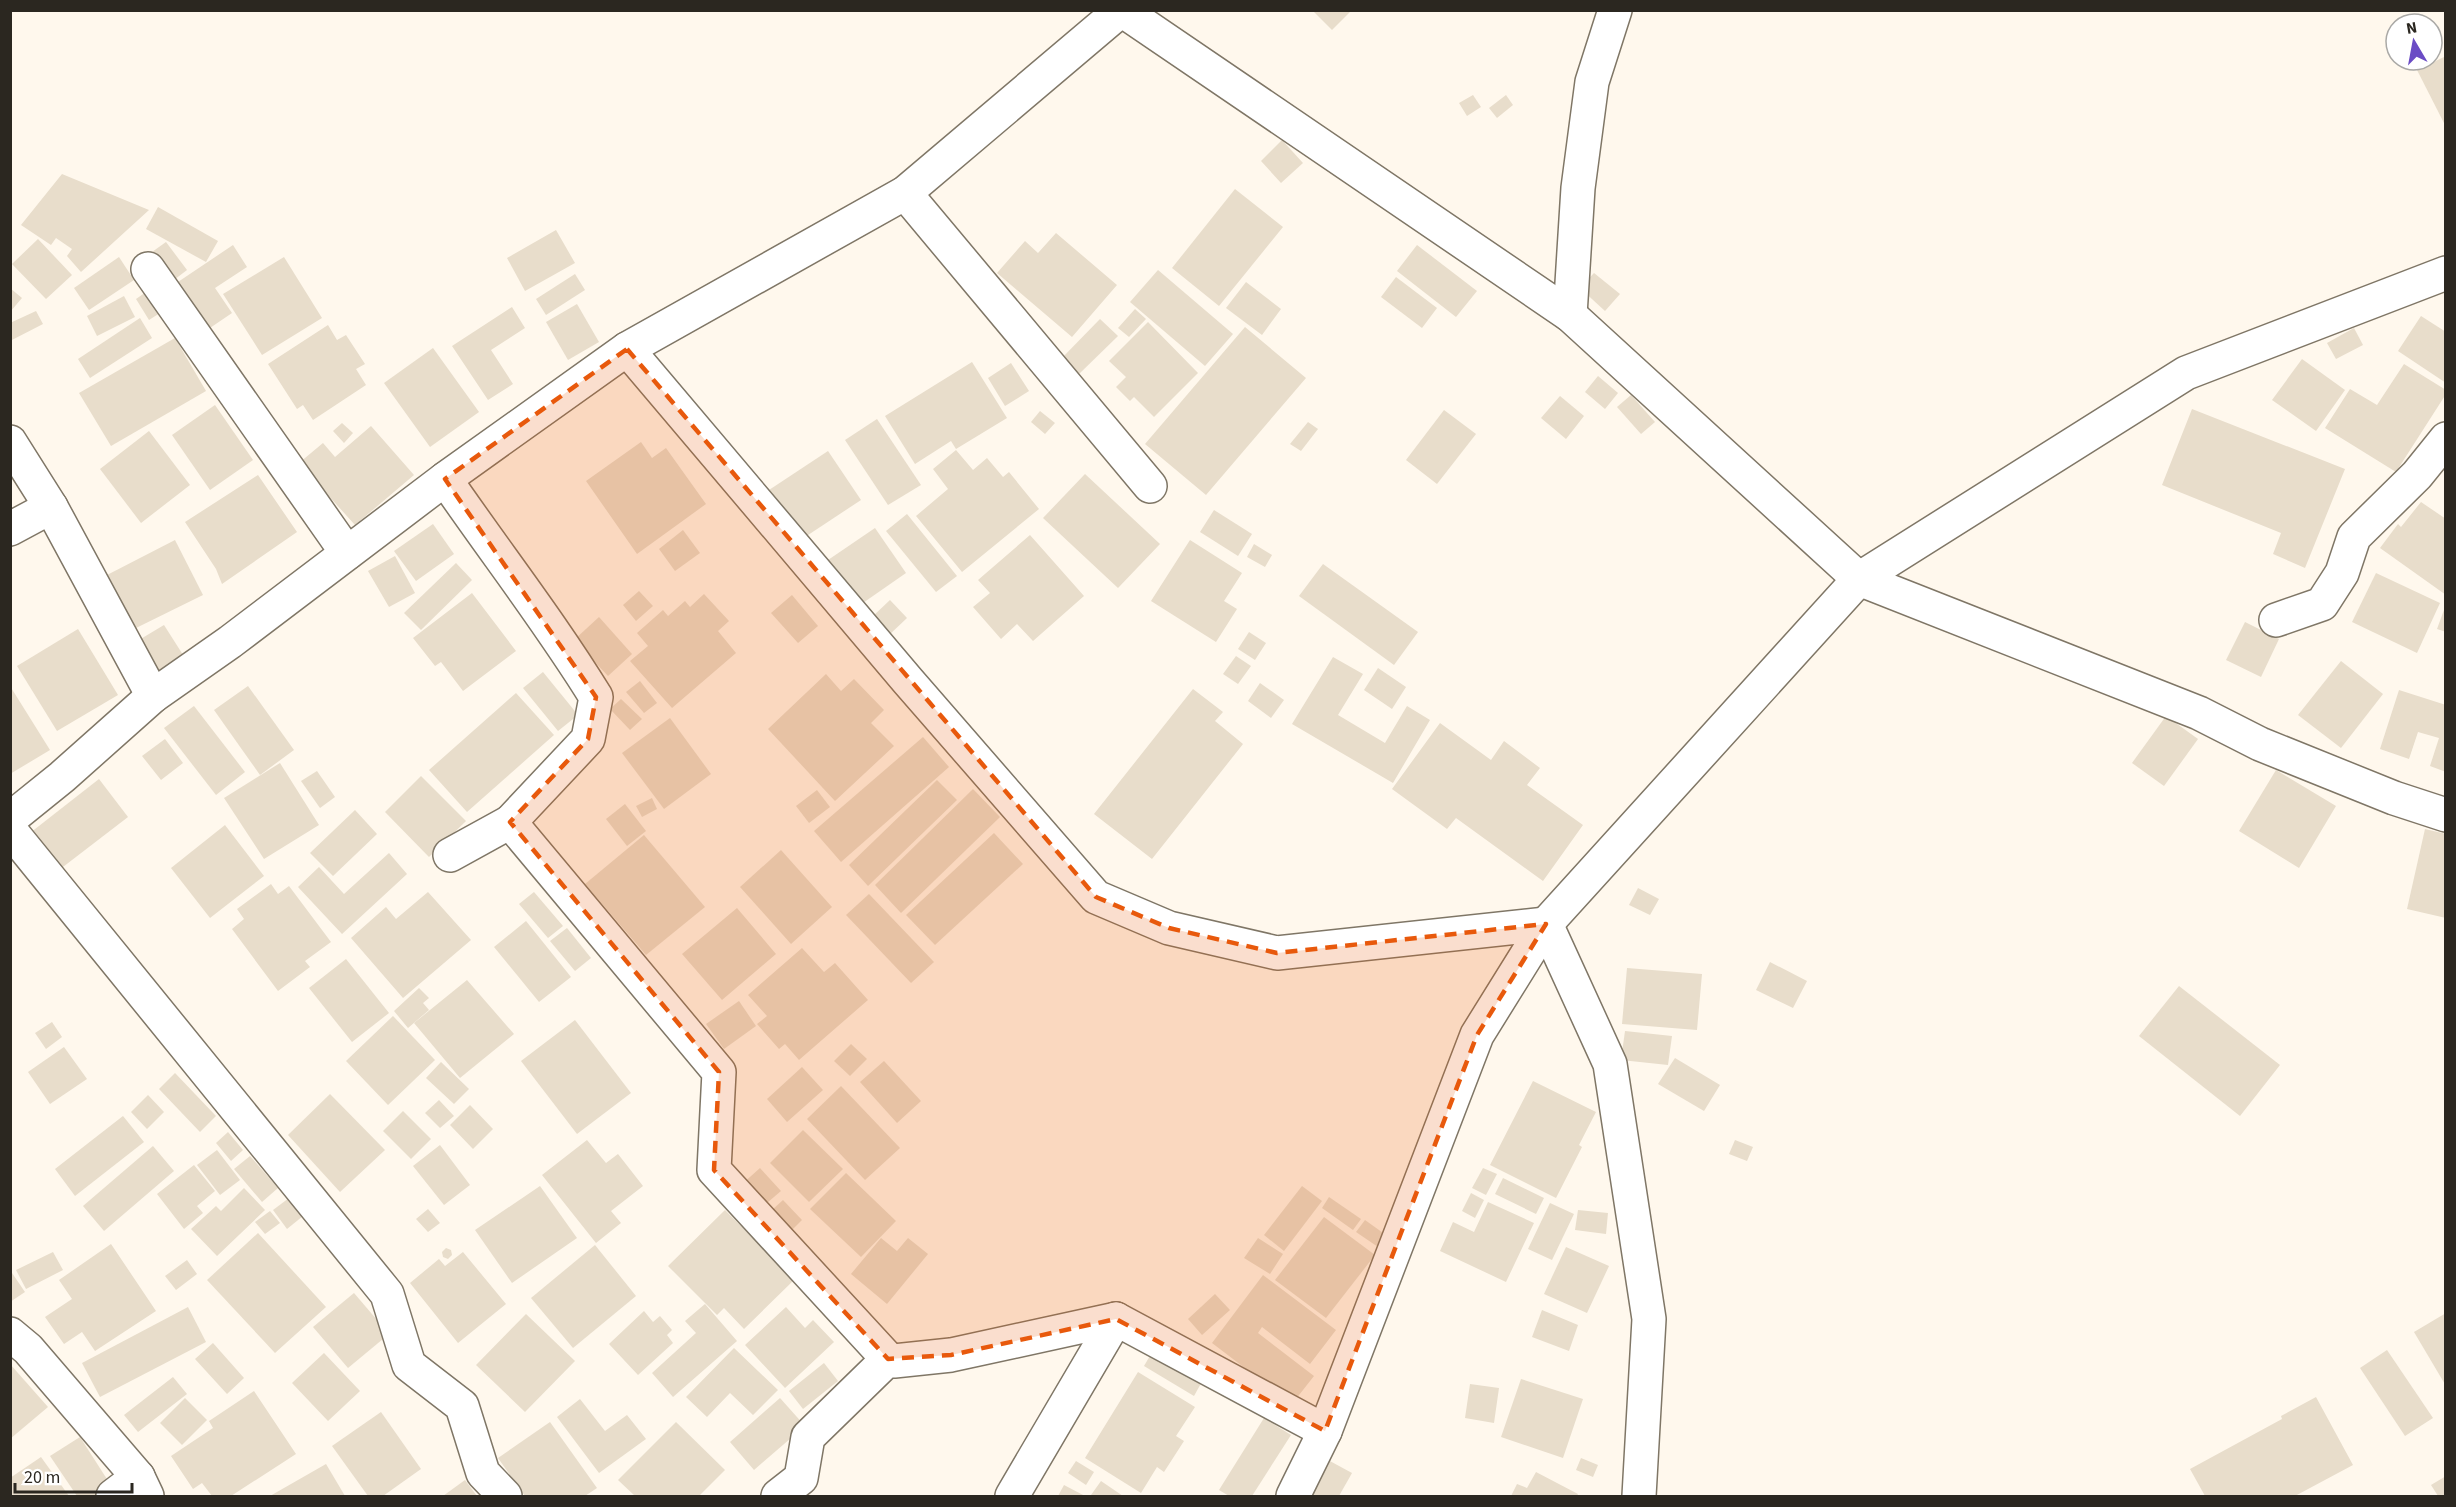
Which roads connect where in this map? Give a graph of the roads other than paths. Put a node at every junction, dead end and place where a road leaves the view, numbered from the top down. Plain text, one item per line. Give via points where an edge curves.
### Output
1 (1121, 10) edge
2 (1615, 10) edge
3 (905, 193) junction
4 (148, 269) dead end
5 (2445, 273) edge
6 (1570, 315) junction
7 (627, 349) junction
8 (2445, 439) edge
9 (10, 442) edge
10 (445, 479) junction
11 (1150, 486) dead end
12 (51, 507) junction
13 (10, 529) edge
14 (347, 553) junction
15 (1859, 579) junction
16 (2276, 620) dead end
17 (153, 696) junction
18 (2445, 815) edge
19 (10, 819) edge
20 (510, 822) junction
21 (10, 830) edge
22 (450, 855) dead end
23 (1546, 924) junction
24 (1116, 1319) junction
25 (10, 1334) edge
26 (888, 1359) junction
27 (1325, 1431) junction
28 (133, 1490) edge
29 (505, 1497) edge
30 (778, 1497) edge
31 (1012, 1497) edge
32 (1293, 1497) edge
33 (1639, 1497) edge

1 - 3 street
1 - 6 street
2 - 6 street via 1592,82 1578,188
3 - 7 street
3 - 11 street
4 - 14 street
5 - 15 street via 2186,373
6 - 15 street
7 - 10 street
7 - 23 street via 1096,897 1169,928 1277,952
8 - 16 street via 2417,475 2354,537 2342,573 2322,604
9 - 12 street
10 - 14 street
10 - 20 street via 596,697 588,739
12 - 13 street
12 - 17 street
14 - 17 street
15 - 18 street via 2199,713 2260,744 2394,798
15 - 23 street
17 - 19 street
20 - 22 street
20 - 26 street via 719,1072 714,1170
21 - 29 street via 387,1294 409,1365 462,1406 483,1473
23 - 27 street via 1478,1035
23 - 33 street via 1610,1064 1649,1319
24 - 26 street via 951,1355
24 - 27 street
24 - 31 street
25 - 28 street via 28,1349
26 - 30 street via 808,1437 801,1478
27 - 32 street

